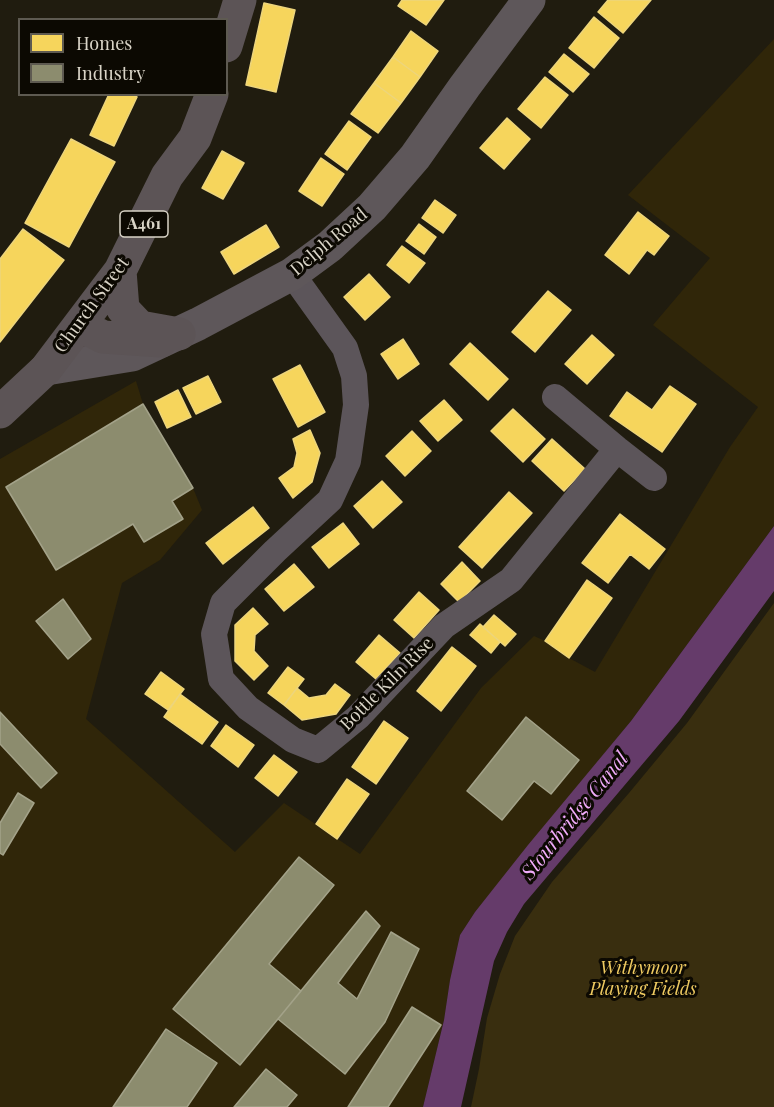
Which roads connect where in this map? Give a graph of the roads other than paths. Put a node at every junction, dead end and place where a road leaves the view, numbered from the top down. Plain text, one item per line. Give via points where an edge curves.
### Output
1 (218, 0) edge
2 (240, 0) edge
3 (529, 0) edge
4 (213, 18) edge
5 (228, 39) edge
6 (189, 96) edge
7 (211, 96) edge
8 (167, 176) junction
9 (120, 271) junction
10 (292, 274) junction
11 (80, 325) junction
12 (170, 337) junction
13 (46, 369) junction
14 (555, 397) dead end
15 (0, 412) edge
16 (617, 449) junction
17 (654, 478) dead end

1 - 4 main road
2 - 5 main road
3 - 10 main road, Delph Road via 415,157 372,207
6 - 8 main road, Church Street / A461
7 - 8 main road, Church Street / A461 via 195,138
8 - 9 main road, Church Street / A461
9 - 11 main road, Church Street / A461
9 - 12 main road via 123,309 140,327
10 - 12 main road, Delph Road
10 - 16 street, Bottle Kiln Rise via 345,348 354,376 356,405 348,460 330,500 224,603 214,634 221,679 248,708 293,740 318,750 358,717 444,626 512,580
11 - 12 main road via 103,337
11 - 13 main road, Church Street / A461
12 - 13 main road, Delph Road via 132,355
13 - 15 main road, A461
14 - 16 street
16 - 17 street

